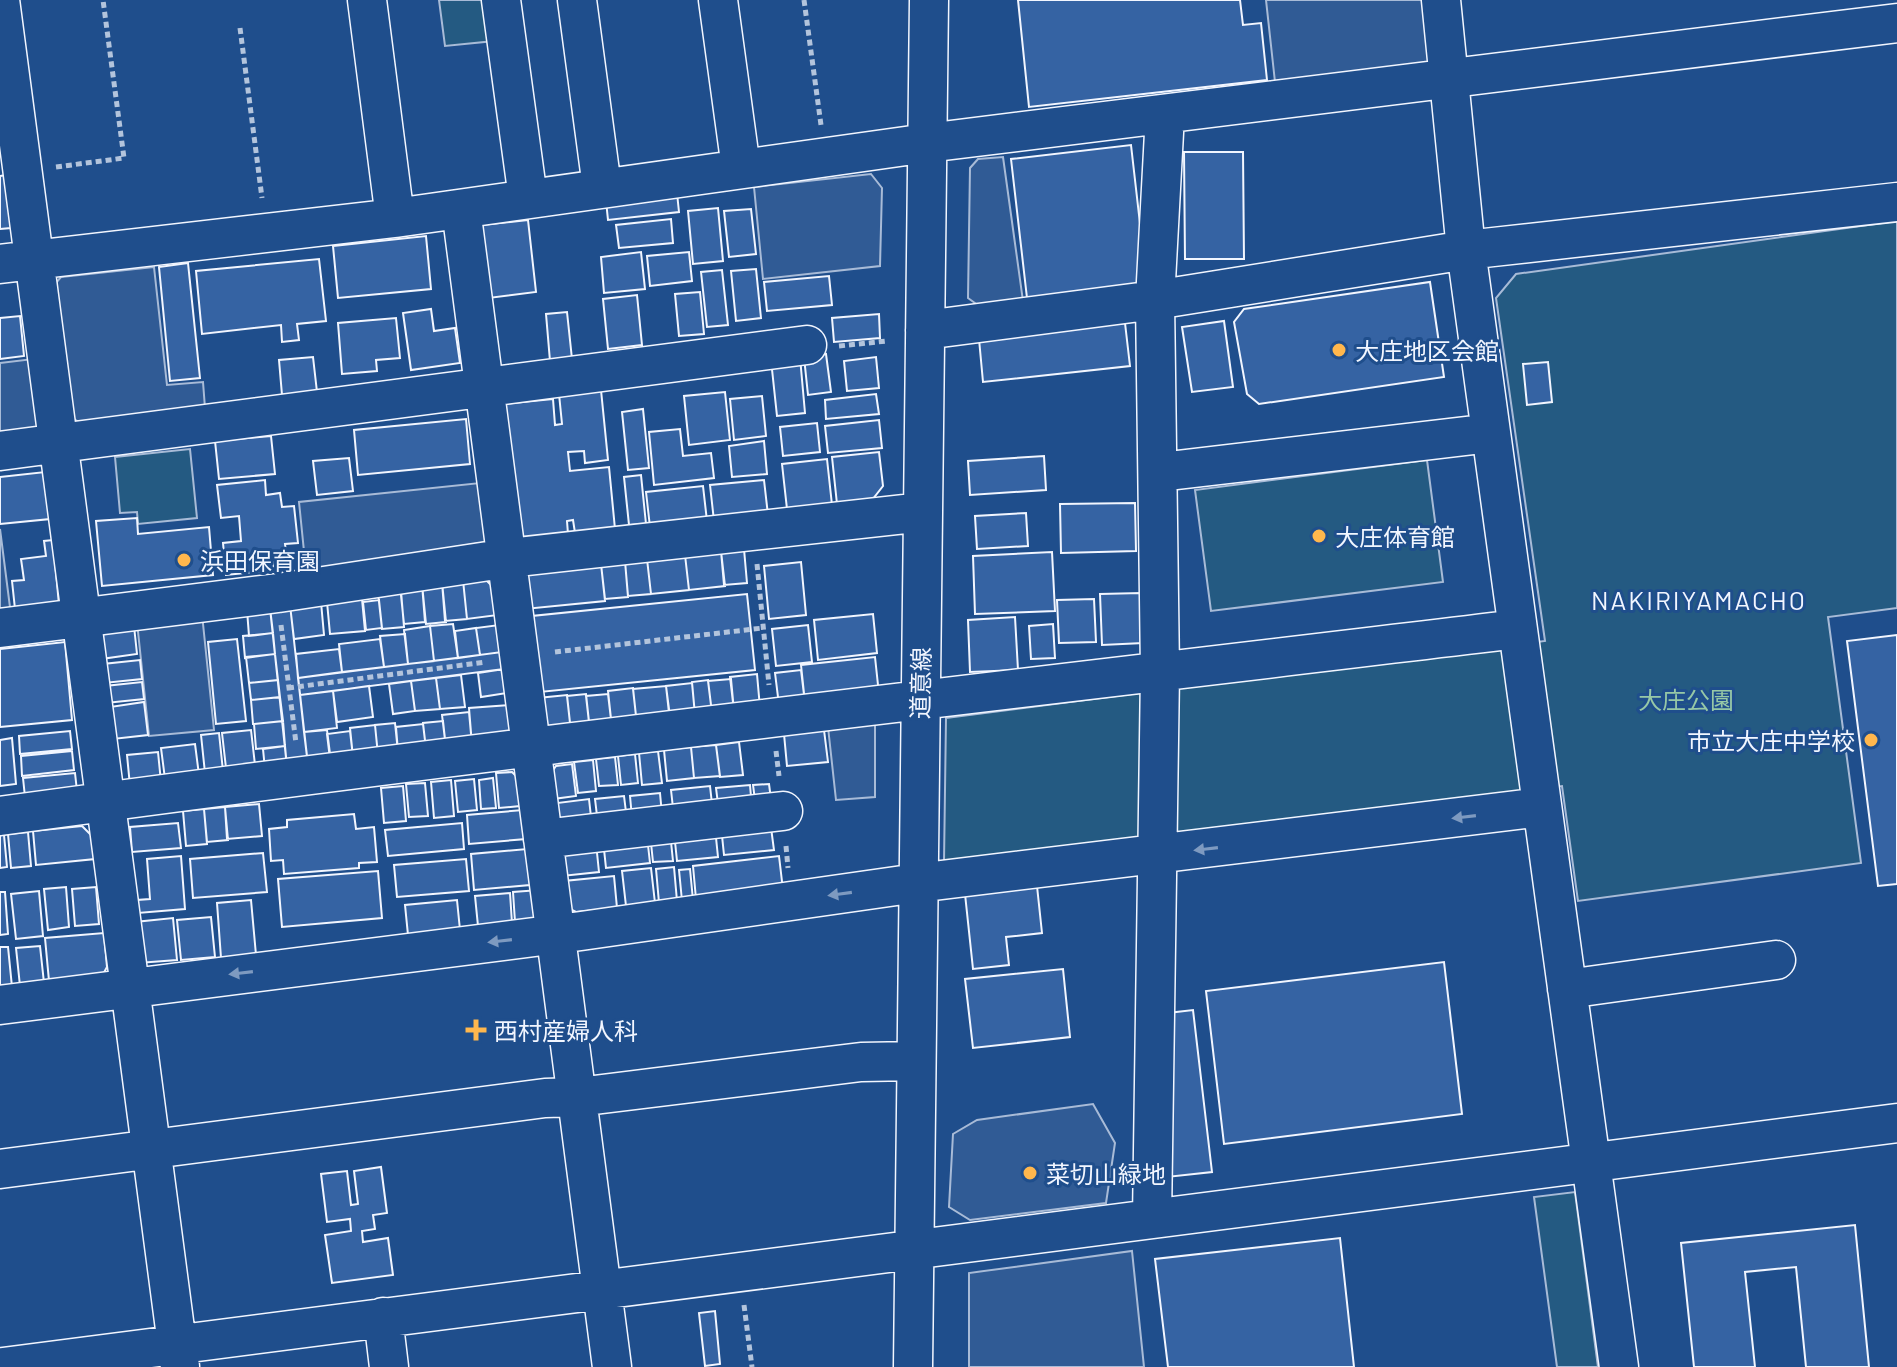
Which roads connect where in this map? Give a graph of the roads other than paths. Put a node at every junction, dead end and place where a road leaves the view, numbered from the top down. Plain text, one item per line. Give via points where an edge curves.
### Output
1 (0, 0) edge
2 (367, 0) edge
3 (501, 0) edge
4 (577, 0) edge
5 (718, 0) edge
6 (929, 0) edge
7 (1441, 0) edge
8 (1897, 23) edge
9 (1451, 79) junction
10 (5, 83) edge
11 (1165, 114) junction
12 (927, 143) junction
13 (741, 168) junction
14 (602, 187) junction
15 (528, 198) junction
16 (1897, 202) edge
17 (461, 209) junction
18 (395, 218) junction
19 (1466, 250) junction
20 (16, 263) edge
21 (1155, 300) junction
22 (925, 330) junction
23 (807, 345) road end
24 (485, 387) junction
25 (1491, 433) junction
26 (59, 443) junction
27 (0, 451) edge
28 (1160, 472) junction
29 (923, 512) junction
30 (508, 558) junction
31 (82, 617) junction
32 (0, 628) edge
33 (1517, 629) junction
34 (1160, 672) junction
35 (920, 703) junction
36 (532, 745) junction
37 (105, 802) junction
38 (1542, 807) junction
39 (783, 811) dead end
40 (0, 816) edge
41 (543, 839) junction
42 (1156, 855) junction
43 (917, 883) junction
44 (555, 933) junction
45 (1776, 960) dead end
46 (128, 987) junction
47 (1567, 989) junction
48 (0, 1005) edge
49 (916, 1061) junction
50 (578, 1097) junction
51 (1897, 1123) edge
52 (150, 1149) junction
53 (1590, 1163) junction
54 (0, 1169) edge
55 (1152, 1219) junction
56 (914, 1250) junction
57 (601, 1288) junction
58 (383, 1317) junction
59 (178, 1356) edge
60 (3, 1367) edge
61 (389, 1367) edge
62 (612, 1367) edge
63 (913, 1367) edge
64 (1619, 1367) edge

1 - 10 street
2 - 18 street
3 - 15 street
4 - 14 street
5 - 13 street
6 - 12 street, 道意線
7 - 9 street
8 - 9 street
9 - 11 street
9 - 19 street
10 - 20 street via 21,172
11 - 12 street
11 - 21 street
12 - 13 street
12 - 22 street, 道意線
13 - 14 street
14 - 15 street
15 - 17 street
16 - 19 street
17 - 18 street
17 - 24 street
18 - 20 street
19 - 21 street
19 - 25 street
20 - 26 street
21 - 22 street
21 - 28 street
22 - 29 street, 道意線
23 - 24 street
24 - 26 street
24 - 30 street
25 - 28 street
25 - 33 street
26 - 27 street
26 - 31 street
28 - 34 street
29 - 30 street
29 - 35 street, 道意線
30 - 31 street
30 - 36 street
31 - 32 street
31 - 37 street
33 - 34 street
33 - 38 street
34 - 35 street
34 - 42 street
35 - 36 street
35 - 43 street, 道意線
36 - 37 street
36 - 41 street
37 - 40 street
37 - 46 street
38 -> 42 street
38 - 47 street
39 - 41 street
41 - 44 street
42 - 43 street
42 - 55 street
43 -> 44 street
43 - 49 street, 道意線
44 -> 46 street
44 - 50 street
45 - 47 street
46 - 48 street
46 - 52 street
47 - 53 street
49 - 50 street via 861,1062
49 - 56 street, 道意線
50 - 52 street
50 - 57 street
51 - 53 street
52 - 54 street
52 - 59 street
53 - 55 street
53 - 64 street
55 - 56 street
56 - 57 street
56 - 63 street, 道意線
57 - 58 street
57 - 62 street
58 - 59 street
58 - 61 street
59 - 60 street

